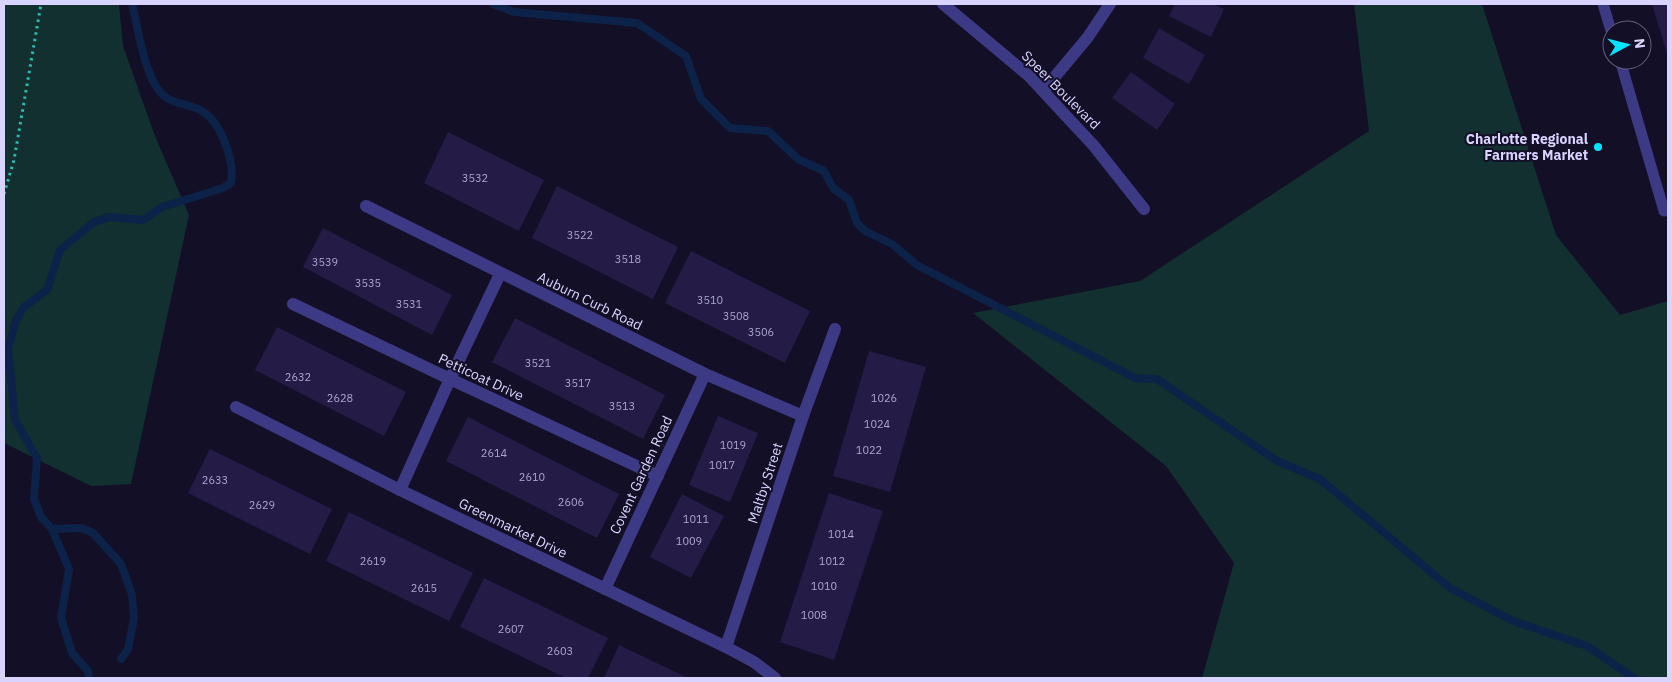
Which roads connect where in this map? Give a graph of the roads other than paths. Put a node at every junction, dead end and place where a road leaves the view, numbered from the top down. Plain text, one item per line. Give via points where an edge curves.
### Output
1 (943, 4) edge
2 (1110, 4) edge
3 (1603, 4) edge
4 (1608, 20) edge
5 (1623, 70) edge
6 (1043, 91) junction
7 (366, 206) dead end
8 (1144, 209) dead end
9 (1668, 209) edge
10 (500, 274) junction
11 (293, 304) dead end
12 (835, 329) dead end
13 (704, 374) junction
14 (450, 380) junction
15 (236, 408) dead end
16 (803, 416) junction
17 (658, 476) junction
18 (400, 490) junction
19 (605, 589) junction
20 (726, 647) junction
21 (775, 678) edge

1 - 6 street, Speer Boulevard
2 - 6 street via 1088,37
3 - 4 lane
5 - 9 lane via 1664,211
6 - 8 street, Speer Boulevard via 1094,146
7 - 10 street, Auburn Curb Road
10 - 13 street, Auburn Curb Road
10 - 14 street
11 - 14 street, Petticoat Drive
12 - 16 street, Maltby Street
13 - 16 street, Auburn Curb Road
13 - 17 street, Covent Garden Road
14 - 17 street, Petticoat Drive
14 - 18 street
15 - 18 street, Greenmarket Drive
16 - 20 street, Maltby Street
17 - 19 street, Covent Garden Road
18 - 19 street, Greenmarket Drive
19 - 20 street, Greenmarket Drive
20 - 21 street, Greenmarket Drive

